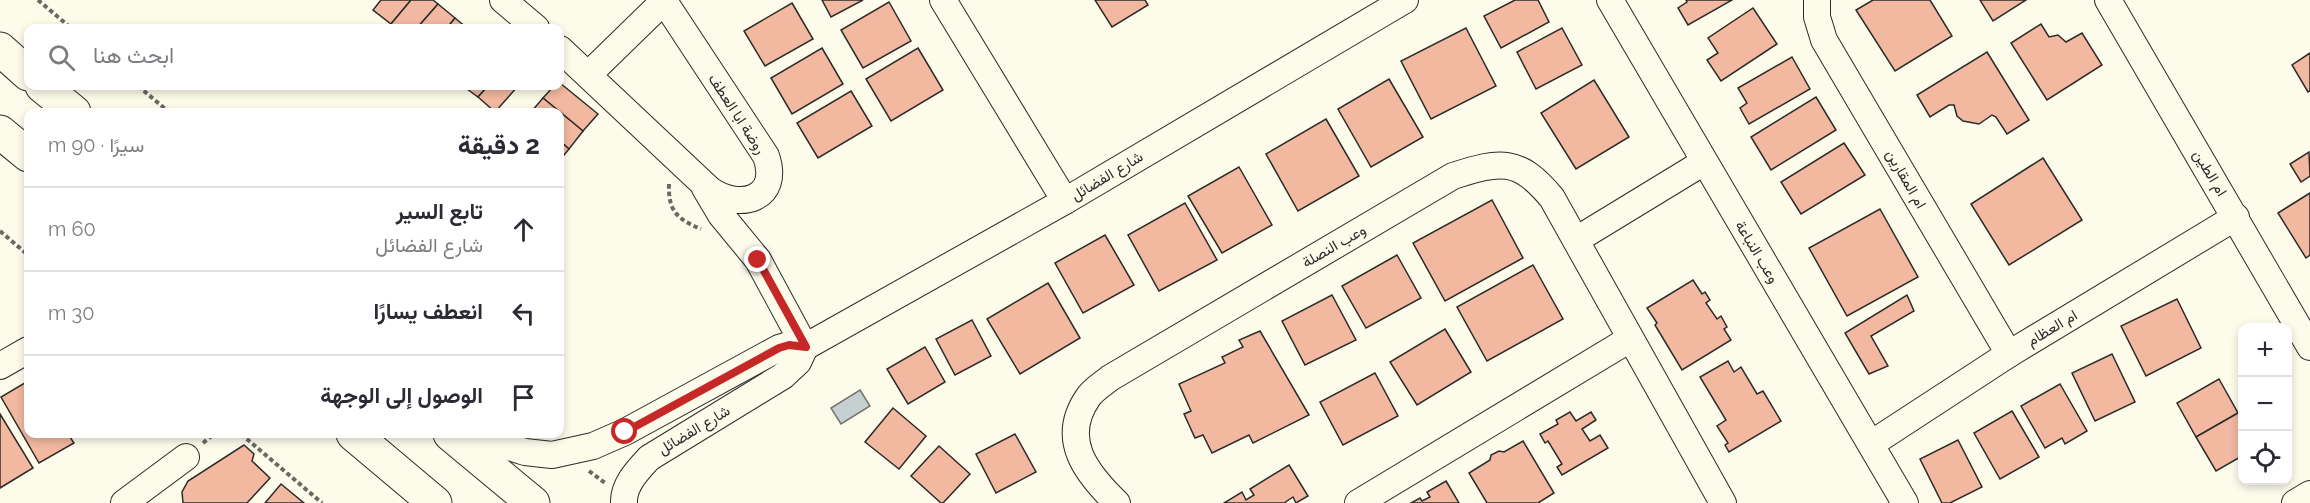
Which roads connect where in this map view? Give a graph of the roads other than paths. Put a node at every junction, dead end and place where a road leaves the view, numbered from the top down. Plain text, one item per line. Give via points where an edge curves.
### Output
1 (503, 0) edge
2 (943, 0) edge
3 (1405, 0) edge
4 (1610, 0) edge
5 (1817, 0) edge
6 (2108, 0) edge
7 (664, 1) edge
8 (531, 24) edge
9 (0, 50) edge
10 (564, 52) edge
11 (24, 71) edge
12 (589, 74) junction
13 (47, 90) edge
14 (69, 108) edge
15 (0, 132) edge
16 (24, 152) edge
17 (1704, 162) junction
18 (701, 182) junction
19 (1065, 201) junction
20 (2236, 217) junction
21 (1576, 240) junction
22 (1630, 339) junction
23 (806, 347) junction
24 (2310, 347) edge
25 (24, 352) edge
26 (2009, 354) junction
27 (0, 366) edge
28 (358, 438) edge
29 (455, 438) edge
30 (480, 438) edge
31 (1871, 444) junction
32 (186, 457) dead end
33 (2310, 494) edge
34 (124, 503) edge
35 (435, 503) edge
36 (533, 503) edge
37 (624, 503) edge
38 (1117, 503) edge
39 (1358, 503) edge
40 (1723, 503) edge
41 (1905, 503) edge
42 (2295, 503) edge

1 - 8 street
2 - 19 street
3 - 19 street, شارع الفضائل
4 - 17 street, وعب النباعة
5 - 26 street, ام المقارين via 1824,40
6 - 20 street, ام الطين
7 - 12 street, روضة ابا العطف
7 - 18 street, روضة ابا العطف via 766,156 770,168 767,186 748,200 721,197
9 - 11 main road
10 - 12 street, روضة ابا العطف
12 - 18 street, روضة ابا العطف
13 - 14 main road
15 - 16 main road
17 - 21 street
17 - 31 street, وعب النباعة
18 - 23 street via 721,215 758,260
19 - 23 street, شارع الفضائل
20 - 24 street, ام الطين
20 - 26 street, ام العظام
21 - 22 street, وعب النصلة
21 - 38 street, وعب النصلة via 1552,198 1535,178 1510,166 1485,166 1453,176 1110,378 1089,396 1079,417 1076,442 1084,467
22 - 39 street
22 - 40 street, وعب النصلة
23 - 30 street, شارع الفضائل via 779,348 593,446 552,454 525,452
23 - 37 street, شارع الفضائل via 798,362 783,376 649,458 632,477
25 - 27 street
26 - 31 street, ام العظام
28 - 35 main road
29 - 36 main road
31 - 41 street, وعب النباعة
32 - 34 street
33 - 42 street

